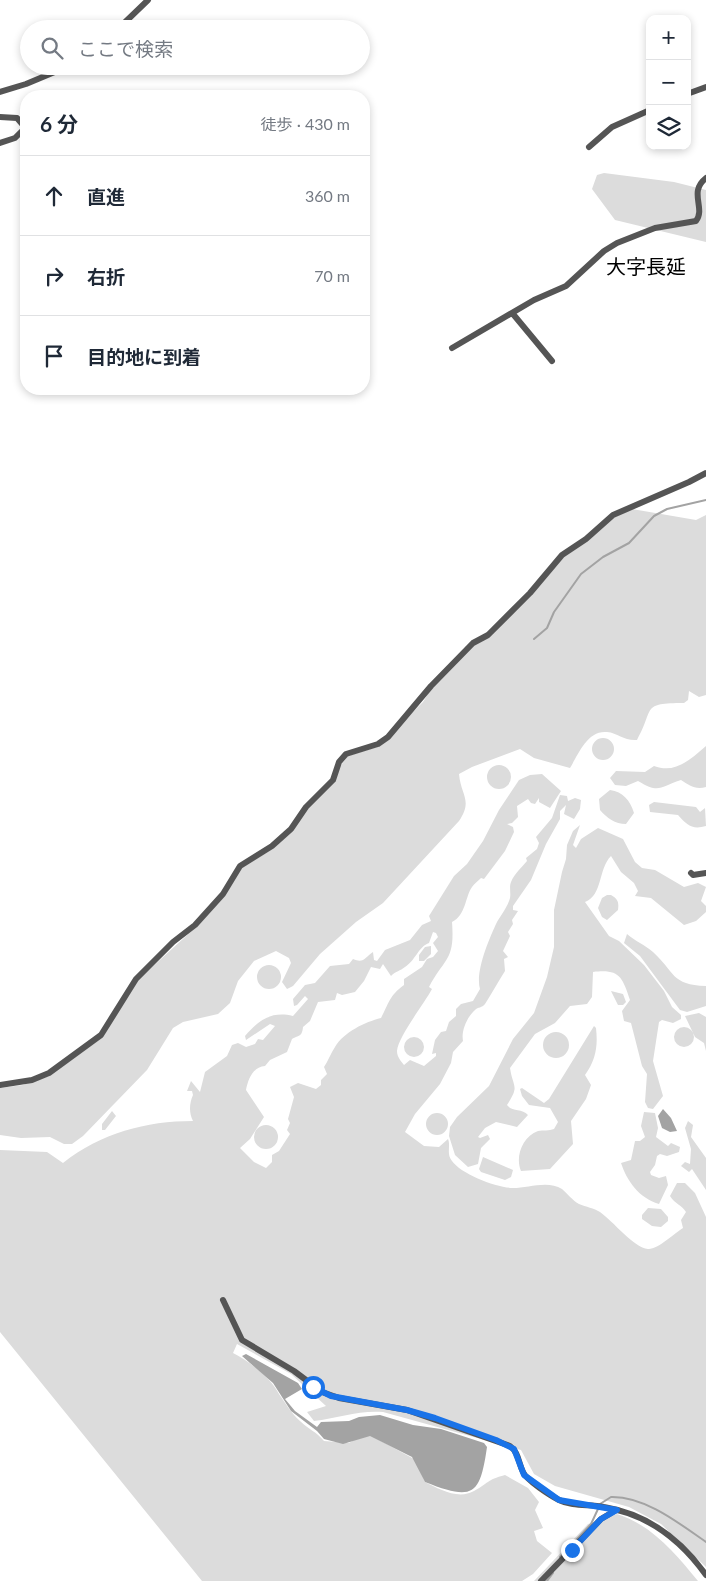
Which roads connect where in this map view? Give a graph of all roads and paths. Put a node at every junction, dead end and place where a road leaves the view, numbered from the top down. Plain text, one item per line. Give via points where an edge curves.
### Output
1 (148, 0) edge
2 (127, 20) edge
3 (48, 75) edge
4 (706, 87) edge
5 (0, 92) edge
6 (691, 93) edge
7 (646, 112) edge
8 (0, 117) edge
9 (20, 121) edge
10 (20, 133) edge
11 (0, 144) edge
12 (589, 147) dead end
13 (706, 178) edge
14 (513, 314) junction
15 (452, 348) dead end
16 (552, 361) dead end
17 (706, 473) edge
18 (706, 872) edge
19 (691, 873) dead end
20 (0, 1085) edge
21 (223, 1300) dead end
22 (617, 1510) junction
23 (706, 1575) edge
24 (541, 1581) edge

1 - 2 street
3 - 5 street
4 - 6 street
7 - 12 street via 612,127
8 - 9 street
10 - 11 street
13 - 14 street via 698,189 704,208 696,221 656,228 617,243 566,286
14 - 15 street
14 - 16 street
17 - 20 street via 614,515 562,555 530,593 488,635 473,643 431,686 388,737 378,744 346,754 339,762 333,780 306,807 291,829 272,846 240,866 223,894 195,925 136,978 101,1034 48,1073 32,1080
18 - 19 street
21 - 22 street via 242,1340 322,1392 407,1410 496,1440 514,1449 528,1480 559,1500
22 - 23 street via 638,1515 654,1524 685,1550
22 - 24 street via 601,1519

